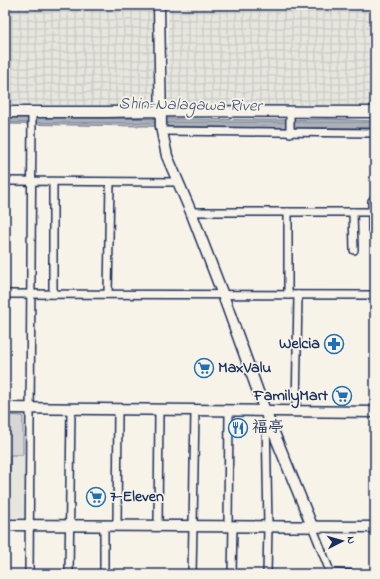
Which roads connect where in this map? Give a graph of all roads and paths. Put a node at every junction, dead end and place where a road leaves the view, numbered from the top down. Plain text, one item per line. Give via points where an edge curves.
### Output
1 (158, 5) edge
2 (160, 111) junction
3 (5, 112) edge
4 (32, 112) junction
5 (290, 112) junction
6 (375, 112) edge
7 (161, 129) junction
8 (290, 132) junction
9 (375, 133) edge
10 (5, 181) edge
11 (31, 182) junction
12 (53, 182) junction
13 (110, 182) junction
14 (178, 182) junction
15 (372, 201) dead end
16 (190, 212) junction
17 (288, 212) junction
18 (354, 212) junction
19 (373, 212) edge
20 (372, 230) dead end
21 (354, 250) dead end
22 (5, 294) edge
23 (32, 294) junction
24 (53, 294) junction
25 (108, 294) junction
26 (223, 295) junction
27 (288, 295) junction
28 (298, 295) junction
29 (375, 295) edge
30 (5, 408) edge
31 (30, 408) junction
32 (71, 408) junction
33 (118, 409) junction
34 (159, 410) junction
35 (195, 410) junction
36 (229, 411) junction
37 (266, 411) junction
38 (296, 411) junction
39 (375, 412) edge
40 (5, 525) edge
41 (69, 525) junction
42 (30, 526) junction
43 (104, 526) junction
44 (117, 526) junction
45 (158, 526) junction
46 (193, 526) junction
47 (231, 526) junction
48 (268, 526) junction
49 (312, 526) junction
50 (375, 527) edge
51 (331, 573) edge
52 (29, 574) edge
53 (68, 574) edge
54 (104, 574) edge
55 (192, 574) edge
56 (232, 574) edge
57 (266, 574) edge
58 (352, 574) edge

1 - 2 street
2 - 4 street
2 - 5 street
2 - 7 street
3 - 4 street
4 - 11 street
5 - 6 street
5 - 8 street
7 - 8 street
7 - 14 street via 167,156
8 - 9 street
10 - 11 street
11 - 12 street
11 - 23 street
12 - 13 street
12 - 24 street
13 - 14 street
13 - 25 street
14 - 16 street
15 - 19 street
16 - 17 street
16 - 26 street
17 - 18 street
17 - 27 street
18 - 19 street
18 - 21 street
19 - 20 street
22 - 23 street
23 - 24 street
23 - 31 street
24 - 25 street
25 - 26 street
26 - 27 street
26 - 37 street
27 - 28 street
28 - 29 street
28 - 38 street
30 - 31 street
31 - 32 street
31 - 42 street
32 - 33 street
32 - 41 street
33 - 34 street
33 - 44 street
34 - 35 street
34 - 45 street
35 - 36 street
35 - 46 street
36 - 37 street
36 - 47 street
37 - 38 street
37 - 48 street
37 - 49 street
38 - 39 street
40 - 42 street
41 - 42 street
41 - 43 street
41 - 53 street
42 - 52 street
43 - 44 street
43 - 54 street
44 - 45 street
45 - 46 street
46 - 47 street
46 - 55 street
47 - 48 street
47 - 56 street
48 - 49 street
48 - 57 street
49 - 50 street
49 - 51 street
51 - 58 street

